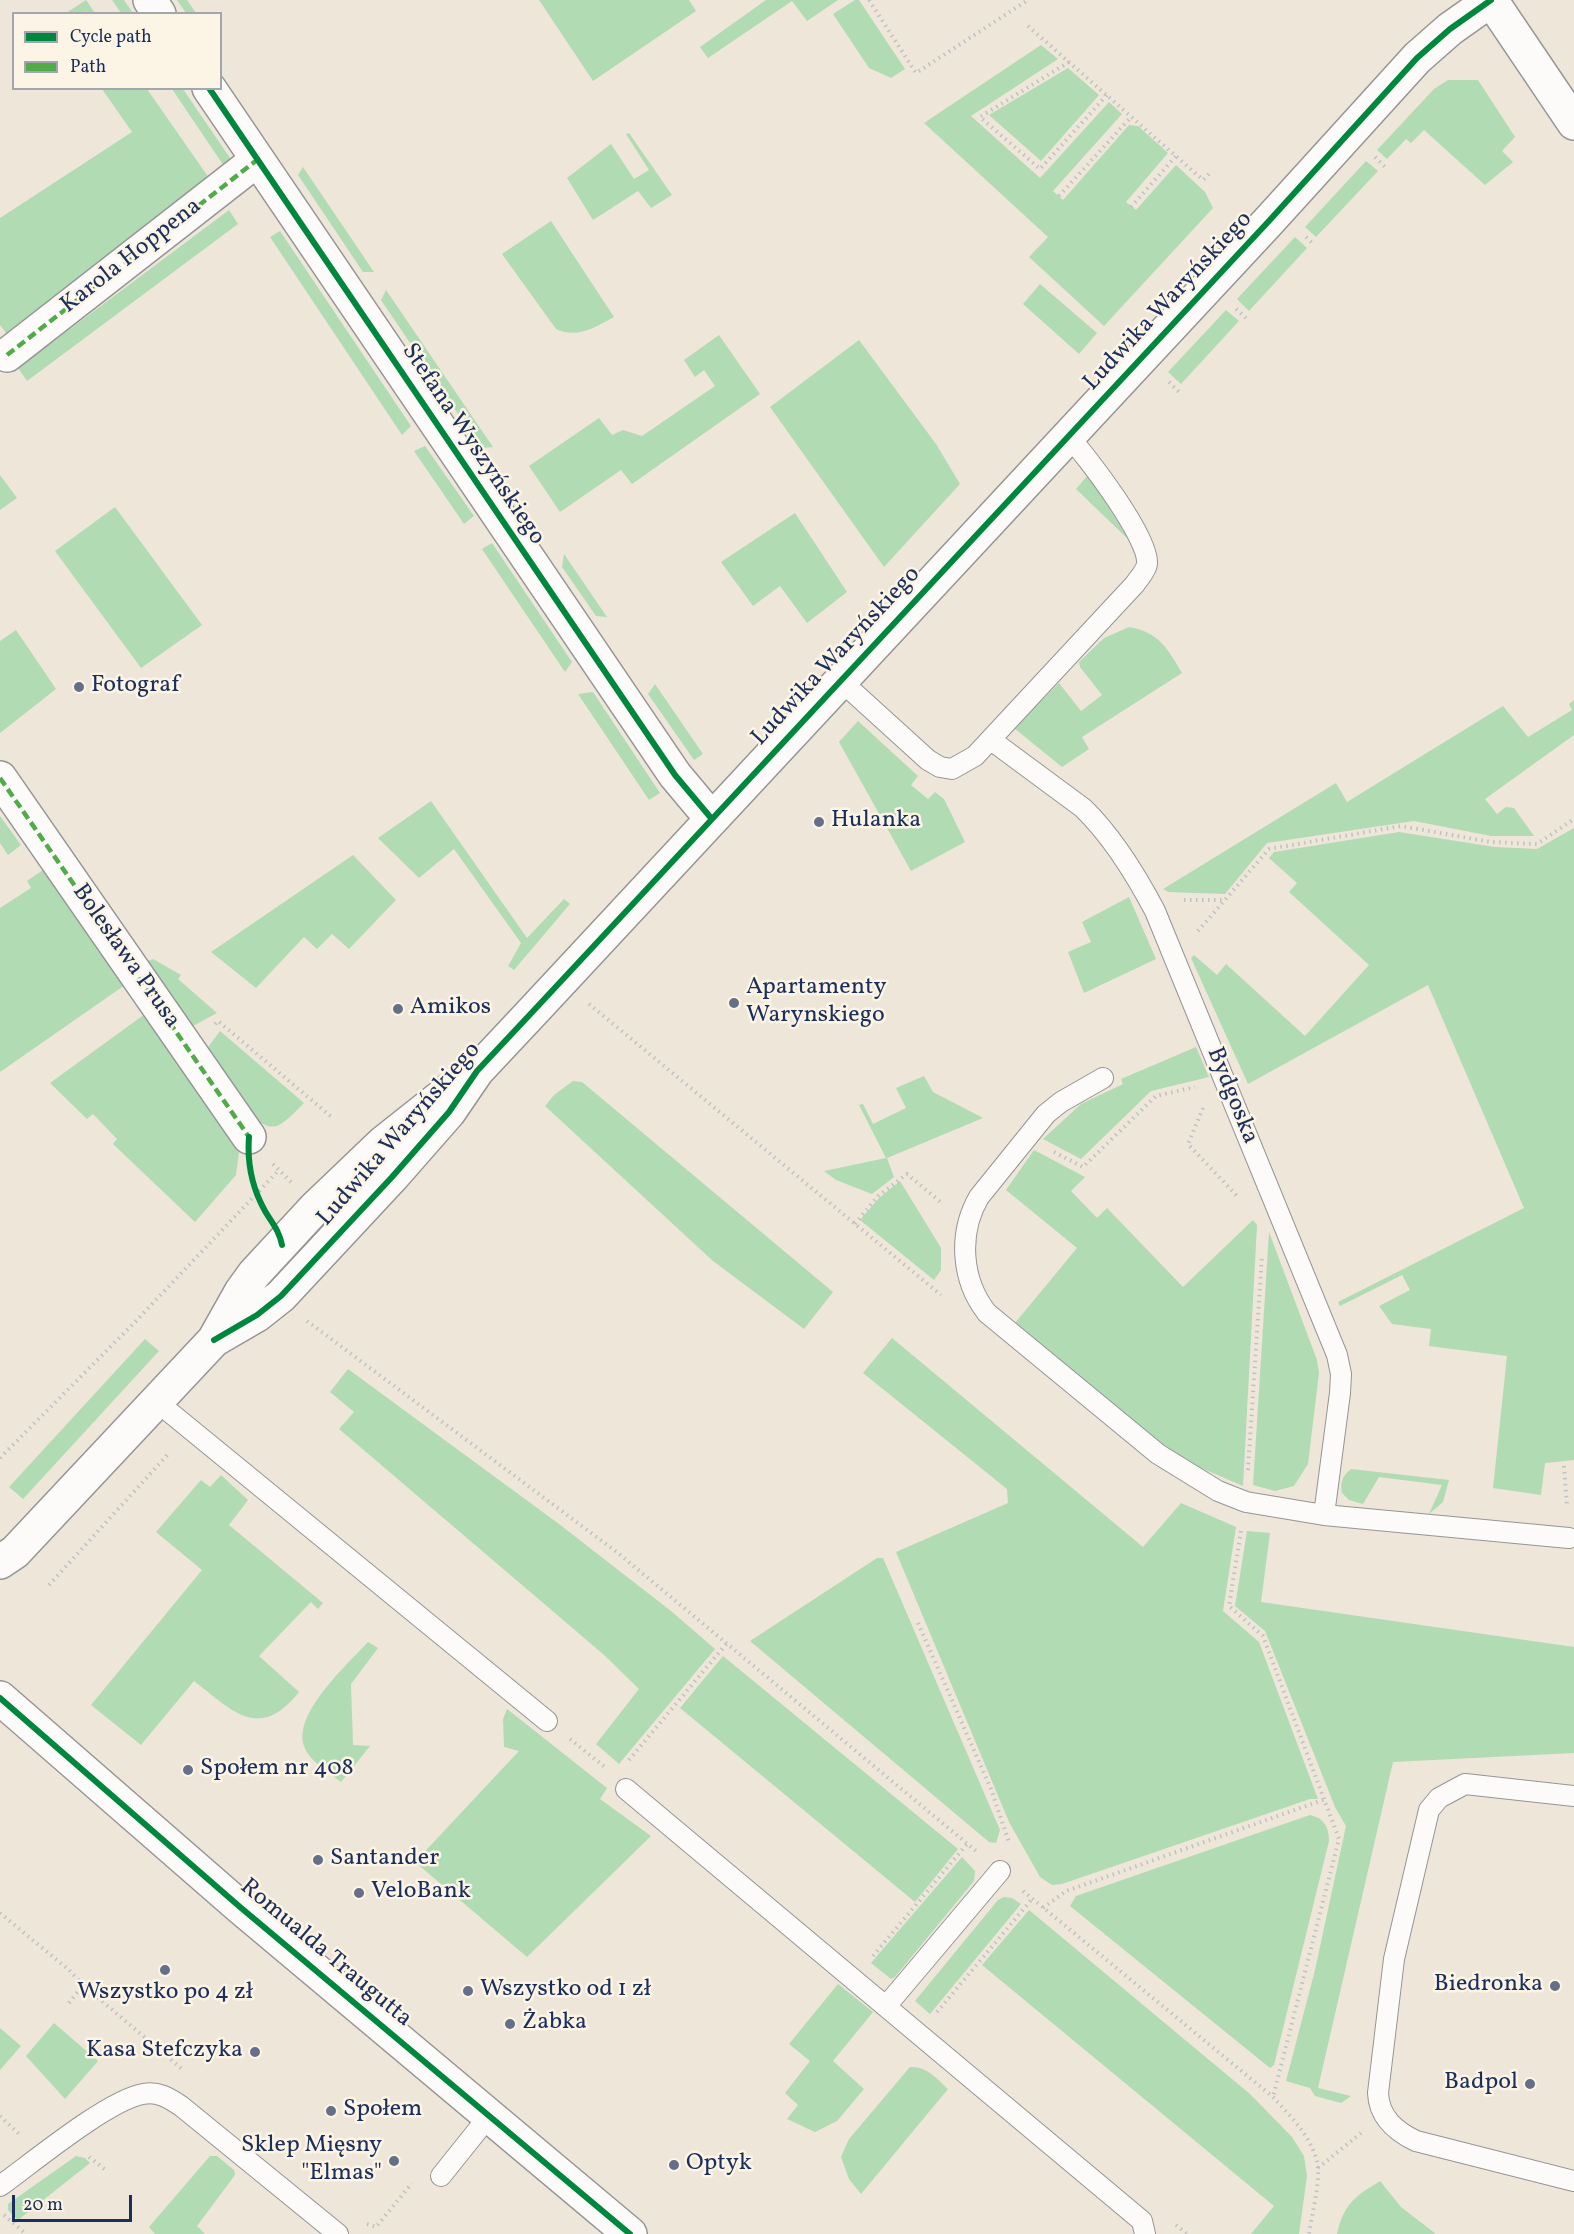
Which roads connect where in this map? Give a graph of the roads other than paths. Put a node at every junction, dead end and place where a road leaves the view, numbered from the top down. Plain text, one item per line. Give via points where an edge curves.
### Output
1 (1491, 0) edge
2 (210, 90) edge
3 (1574, 123) edge
4 (257, 160) junction
5 (7, 355) dead end
6 (1068, 436) junction
7 (841, 681) junction
8 (991, 740) junction
9 (0, 778) edge
10 (711, 818) junction
11 (477, 1071) junction
12 (1102, 1078) dead end
13 (249, 1137) road end
14 (214, 1340) junction
15 (156, 1401) junction
16 (1324, 1515) junction
17 (1569, 1538) road end
18 (5, 1564) edge
19 (5, 1699) edge
20 (547, 1721) dead end
21 (626, 1789) dead end
22 (1574, 1796) edge
23 (1000, 1871) dead end
24 (887, 2005) junction
25 (489, 2116) junction
26 (441, 2176) dead end
27 (1574, 2181) edge
28 (0, 2186) edge
29 (338, 2234) edge
30 (630, 2234) edge
31 (1145, 2234) edge

1 - 3 street
1 - 6 street, Ludwika Waryńskiego via 1450,28 1418,58
2 - 4 street, Stefana Wyszyńskiego
4 - 5 street, Karola Hoppena
4 - 10 street, Stefana Wyszyńskiego via 675,775
6 - 7 street, Ludwika Waryńskiego
6 - 8 lane via 1089,459 1144,545 1147,566 1135,584
7 - 8 lane via 940,767 952,769 962,765
7 - 10 street, Ludwika Waryńskiego
8 - 16 lane, Bydgoska via 1090,814 1144,890 1219,1082 1337,1355 1340,1393
9 - 13 street, Bolesława Prusa
10 - 11 street, Ludwika Waryńskiego
11 - 14 street, Ludwika Waryńskiego via 429,1134 281,1296
11 - 14 street, Ludwika Waryńskiego via 383,1143 338,1184 241,1292
12 - 16 lane via 1046,1114 979,1197 968,1224 966,1263 975,1298 987,1313 1178,1468 1246,1502
14 - 15 street, Ludwika Waryńskiego
15 - 18 street, Ludwika Waryńskiego
15 - 20 lane
16 - 17 lane
19 - 25 street, Romualda Traugutta via 240,1907
21 - 24 lane
22 - 27 lane via 1465,1784 1446,1793 1429,1810 1394,1959 1378,2093 1378,2105 1402,2135
23 - 24 lane
24 - 31 lane via 1142,2221
25 - 26 lane
25 - 30 street, Romualda Traugutta
28 - 29 lane via 104,2112 124,2100 154,2093 181,2106

